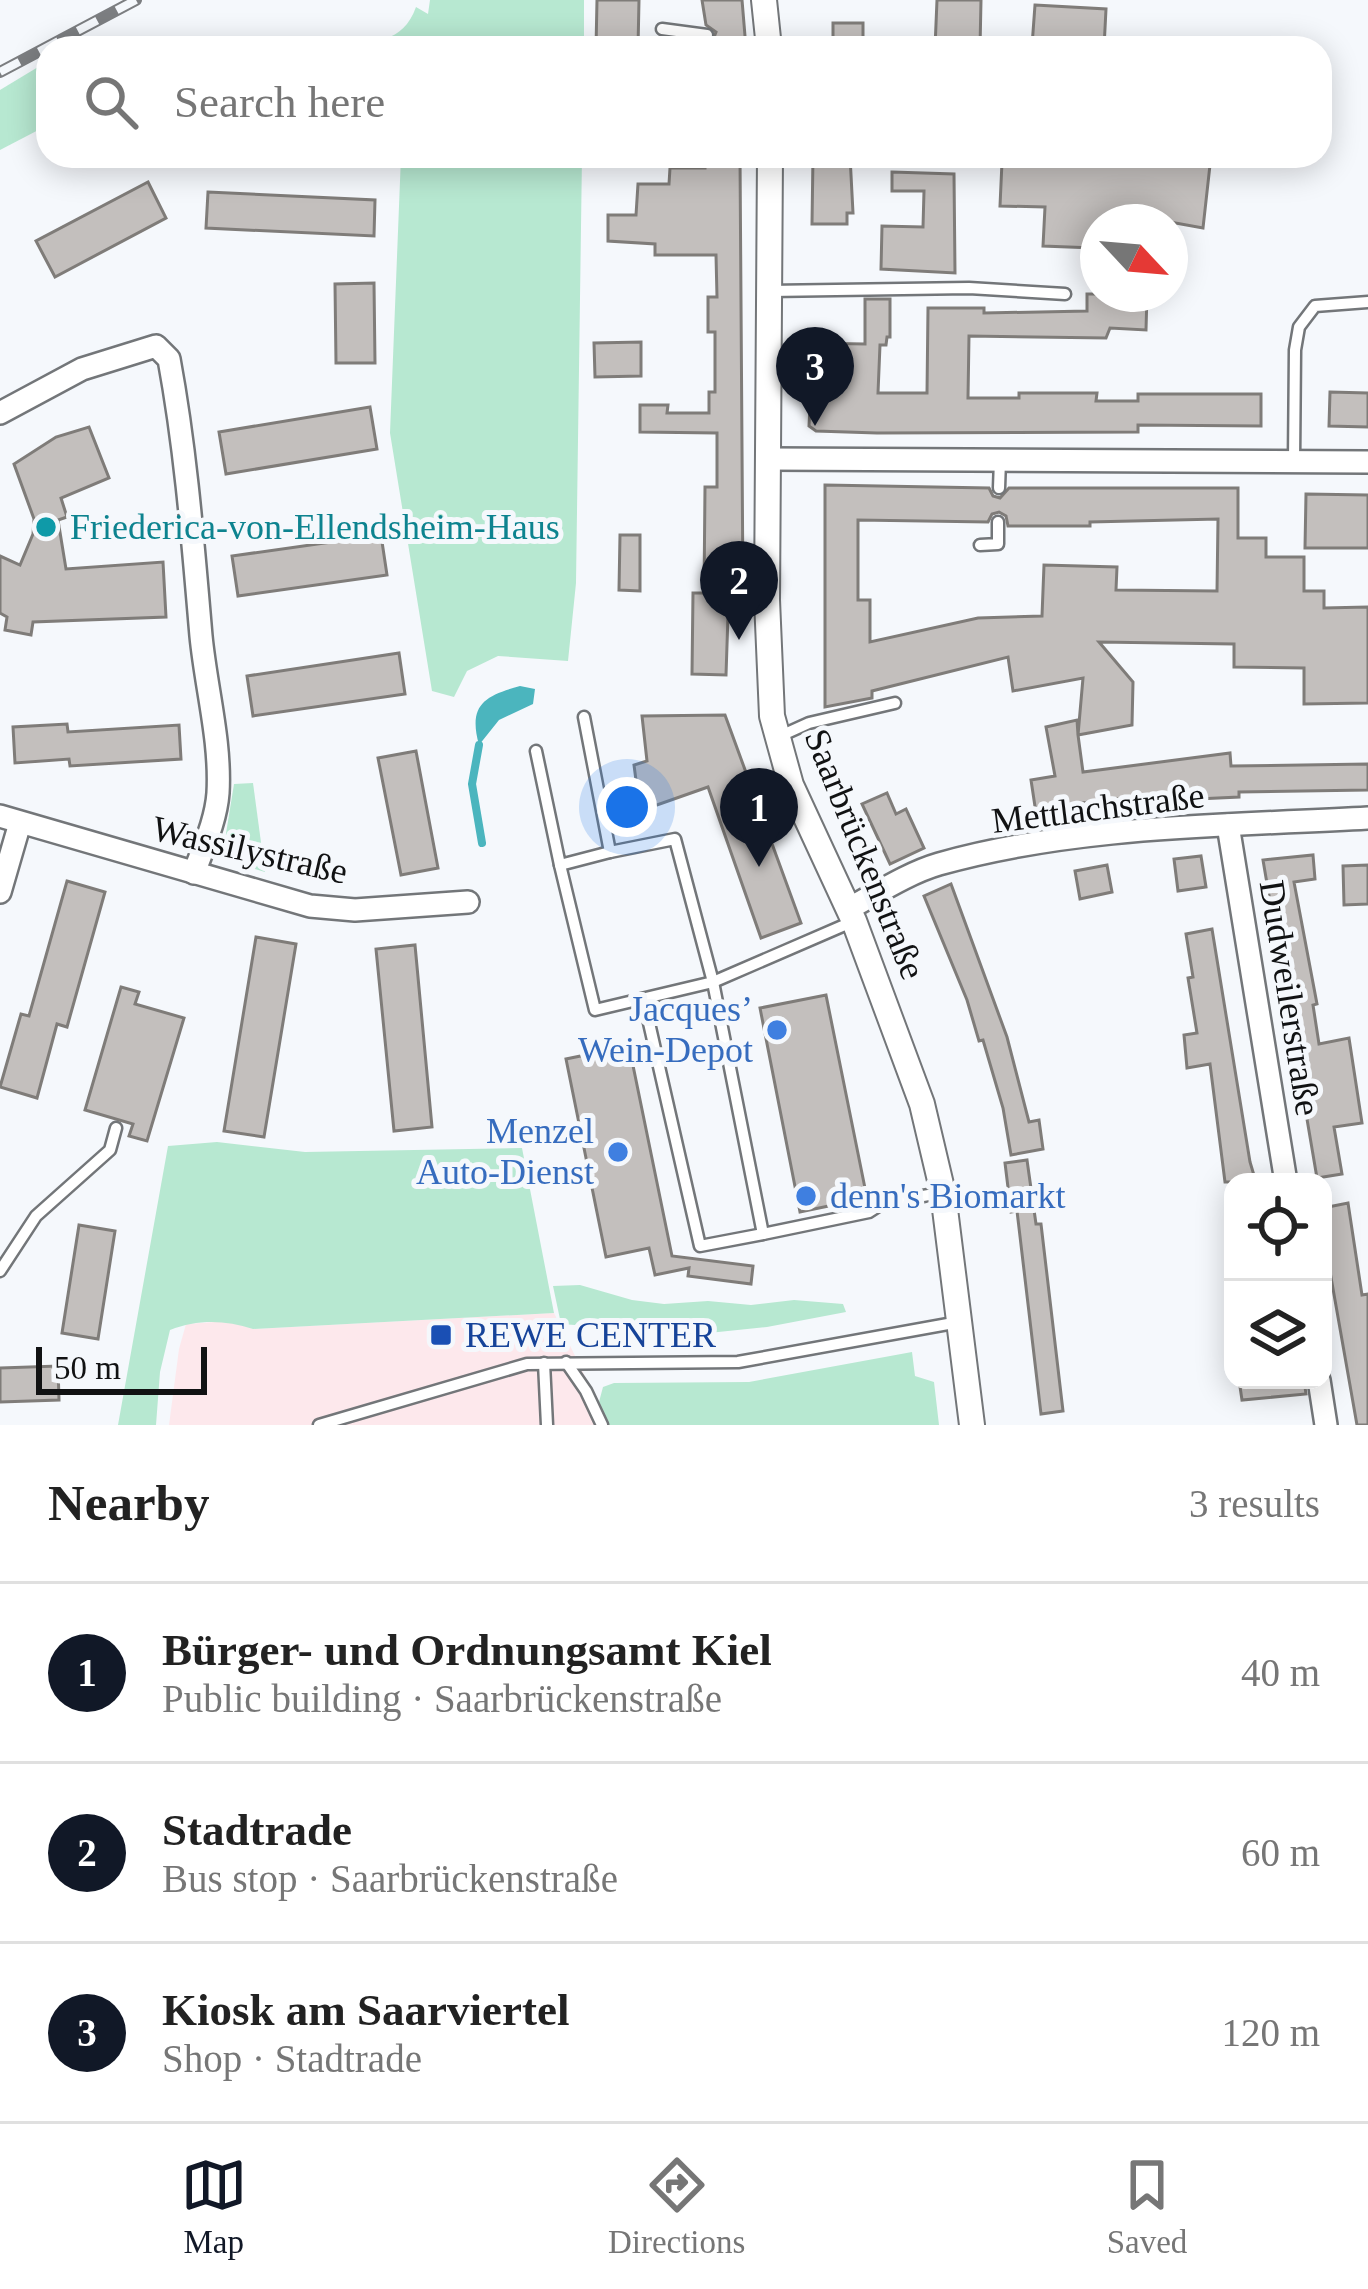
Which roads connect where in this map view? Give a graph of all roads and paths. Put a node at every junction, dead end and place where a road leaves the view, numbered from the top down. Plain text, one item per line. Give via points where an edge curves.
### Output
1 (764, 0) edge
2 (662, 29) dead end
3 (707, 35) dead end
4 (763, 36) edge
5 (770, 168) edge
6 (769, 291) junction
7 (1065, 294) dead end
8 (1368, 302) edge
9 (0, 413) edge
10 (769, 459) junction
11 (1000, 460) junction
12 (1294, 460) junction
13 (1368, 462) edge
14 (999, 488) dead end
15 (998, 522) dead end
16 (980, 544) dead end
17 (895, 703) dead end
18 (584, 717) dead end
19 (776, 738) junction
20 (536, 751) dead end
21 (1368, 818) edge
22 (10, 819) edge
23 (1228, 825) junction
24 (610, 852) junction
25 (560, 865) junction
26 (194, 873) junction
27 (0, 892) edge
28 (468, 902) dead end
29 (851, 915) junction
30 (713, 982) junction
31 (644, 1001) junction
32 (116, 1128) dead end
33 (1285, 1173) edge
34 (943, 1193) junction
35 (763, 1234) junction
36 (0, 1271) edge
37 (959, 1322) junction
38 (566, 1362) junction
39 (544, 1363) junction
40 (1320, 1389) edge
41 (319, 1425) edge
42 (547, 1425) edge
43 (602, 1425) edge
44 (972, 1425) edge
45 (1326, 1425) edge

1 - 4 street
2 - 3 lane
5 - 6 street, Saarbrückenstraße
6 - 7 lane
6 - 10 street, Saarbrückenstraße
8 - 12 lane via 1315,306 1299,327
9 - 26 street via 108,358 156,346 169,358 218,770 218,798
10 - 11 street
10 - 19 street, Saarbrückenstraße
11 - 12 street
11 - 14 lane
12 - 13 street
15 - 16 lane via 998,544
17 - 19 lane
18 - 24 lane
19 - 29 street, Saarbrückenstraße
20 - 25 lane
21 - 23 street, Mettlachstraße
22 - 26 street, Wassilystraße
22 - 27 street, Wassilystraße
23 - 29 street, Mettlachstraße via 1127,830 935,865
23 - 33 street, Dudweilerstraße
24 - 25 lane
24 - 30 lane via 675,838
25 - 31 lane via 595,1010
26 - 28 street, Wassilystraße via 310,906
29 - 30 lane
29 - 34 street, Saarbrückenstraße via 906,1054
30 - 31 lane
30 - 35 lane
31 - 35 lane via 700,1246
32 - 36 lane via 110,1150 36,1216
34 - 35 lane
34 - 37 street, Saarbrückenstraße
37 - 38 lane via 761,1360
37 - 44 street, Saarbrückenstraße
38 - 39 lane
38 - 43 lane
39 - 41 lane
39 - 42 lane
40 - 45 street

